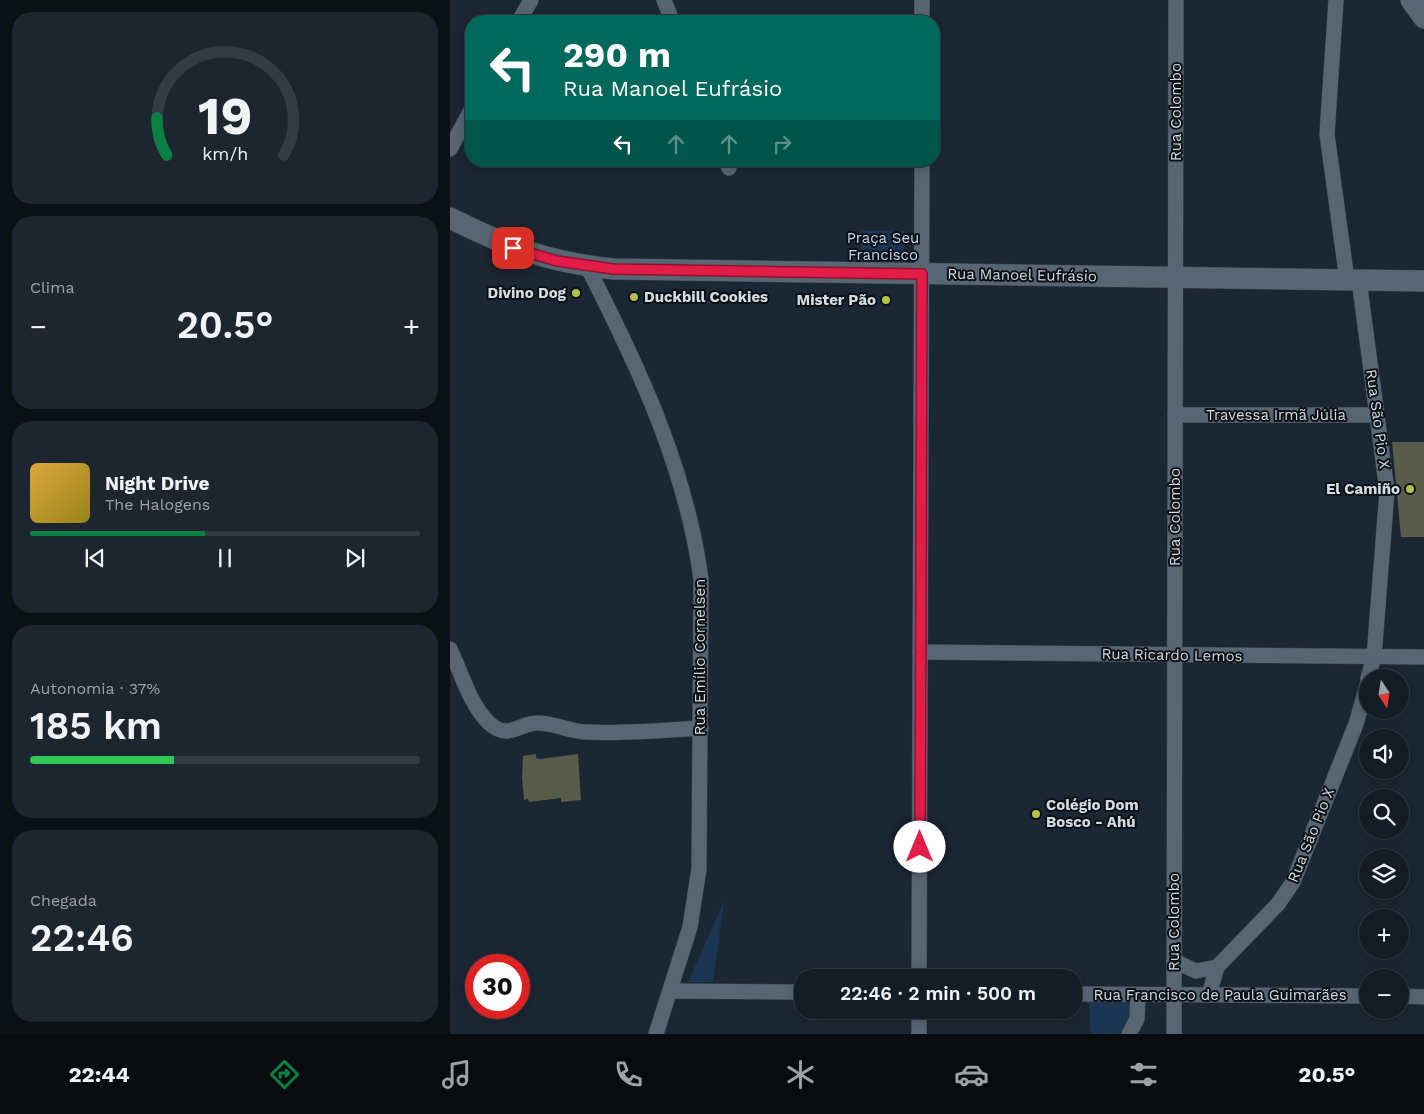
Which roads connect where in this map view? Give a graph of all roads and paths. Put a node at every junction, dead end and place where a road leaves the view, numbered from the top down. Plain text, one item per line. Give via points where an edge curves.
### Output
1 (530, 0) edge
2 (664, 0) edge
3 (922, 0) edge
4 (1176, 0) edge
5 (1336, 0) edge
6 (1410, 0) edge
7 (522, 15) edge
8 (670, 15) edge
9 (922, 15) edge
10 (1424, 18) edge
11 (465, 121) edge
12 (450, 149) edge
13 (922, 167) edge
14 (450, 218) edge
15 (587, 266) junction
16 (922, 274) junction
17 (1175, 278) junction
18 (1353, 280) junction
19 (1424, 281) edge
20 (1378, 414) junction
21 (1175, 415) junction
22 (450, 649) edge
23 (920, 652) junction
24 (1174, 655) junction
25 (1374, 657) junction
26 (1424, 657) edge
27 (1371, 669) edge
28 (1359, 714) edge
29 (701, 728) junction
30 (1174, 961) junction
31 (1217, 967) junction
32 (919, 969) edge
33 (671, 992) junction
34 (794, 992) edge
35 (1082, 994) edge
36 (1138, 994) junction
37 (1174, 995) junction
38 (1209, 995) junction
39 (1359, 996) edge
40 (1409, 996) edge
41 (1424, 997) edge
42 (919, 1019) edge
43 (656, 1034) edge
44 (919, 1034) edge
45 (1130, 1034) edge
46 (1174, 1034) edge

1 - 7 street
2 - 8 street
3 - 9 street
4 - 17 street, Rua Colombo
5 - 18 street, Rua São Pio X via 1327,134
6 - 10 street
11 - 12 street
13 - 16 street
14 - 15 street, Rua Manoel Eufrásio via 526,252
15 - 16 street, Rua Manoel Eufrásio via 636,270
15 - 29 street, Rua Emílio Cornelsen via 650,396 687,505 701,579
16 - 17 street, Rua Manoel Eufrásio
16 - 23 street
17 - 18 street, Rua Manoel Eufrásio
17 - 21 street, Rua Colombo
18 - 19 street, Rua Manoel Eufrásio
18 - 20 street, Rua São Pio X
20 - 21 street, Travessa Irmã Júlia
20 - 25 street, Rua São Pio X via 1387,505
21 - 24 street, Rua Colombo
22 - 29 street via 476,705 501,731 540,723 586,732
23 - 24 street, Rua Ricardo Lemos
23 - 32 street
24 - 25 street, Rua Ricardo Lemos
24 - 30 street, Rua Colombo
25 - 26 street, Rua Ricardo Lemos
25 - 27 street, Rua São Pio X
28 - 31 street, Rua São Pio X via 1293,882 1278,904
29 - 33 street, Rua Emílio Cornelsen via 699,869 690,927
30 - 31 street via 1196,971
30 - 37 street, Rua Colombo
31 - 38 street, Rua São Pio X
33 - 34 street
33 - 43 street, Rua Emílio Cornelsen
35 - 36 street, Rua Francisco de Paula Guimarães
36 - 37 street, Rua Francisco de Paula Guimarães
36 - 45 street via 1137,1019
37 - 38 street, Rua Francisco de Paula Guimarães
37 - 46 street, Rua Colombo
38 - 39 street, Rua Francisco de Paula Guimarães
40 - 41 street
42 - 44 street

